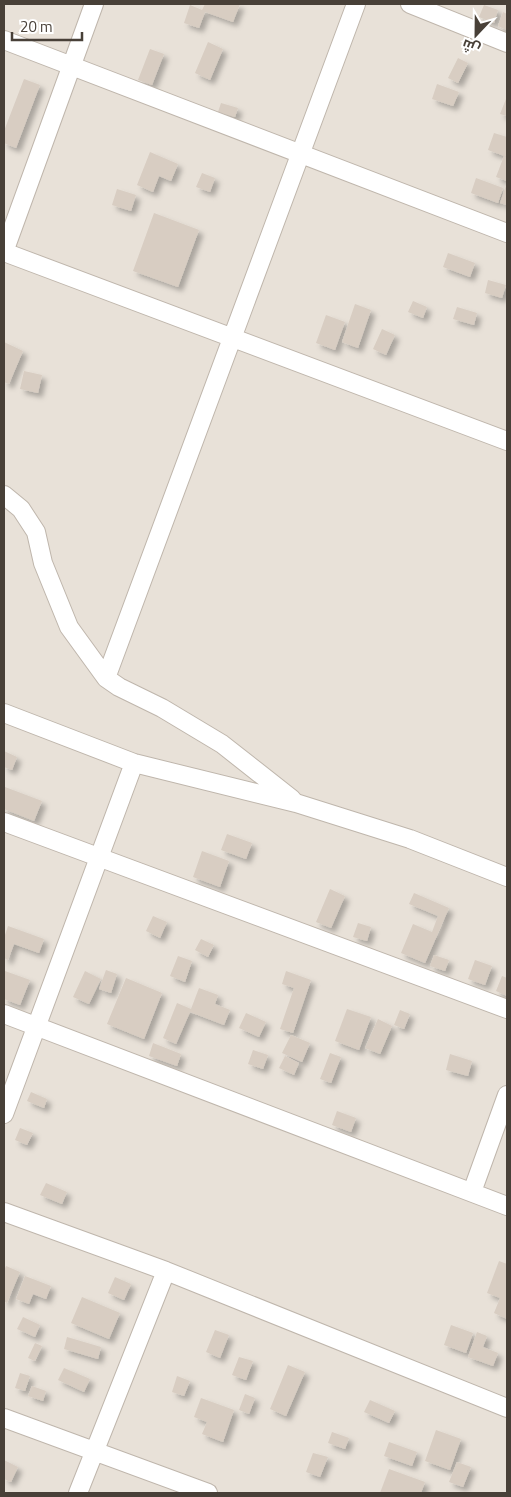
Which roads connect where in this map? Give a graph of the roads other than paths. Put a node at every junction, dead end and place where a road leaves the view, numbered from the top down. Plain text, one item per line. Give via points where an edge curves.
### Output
1 (94, 4) edge
2 (356, 4) edge
3 (410, 4) edge
4 (4, 40) edge
5 (507, 43) edge
6 (71, 66) junction
7 (300, 155) junction
8 (507, 234) edge
9 (232, 337) junction
10 (507, 441) edge
11 (4, 496) edge
12 (106, 678) junction
13 (4, 713) edge
14 (134, 762) junction
15 (296, 803) junction
16 (4, 822) edge
17 (98, 856) junction
18 (507, 877) edge
19 (507, 1009) edge
20 (4, 1014) edge
21 (37, 1026) junction
22 (507, 1095) edge
23 (4, 1114) edge
24 (472, 1192) junction
25 (507, 1206) edge
26 (4, 1212) edge
27 (166, 1271) junction
28 (507, 1408) edge
29 (4, 1418) edge
30 (95, 1450) junction
31 (78, 1493) edge
32 (208, 1493) edge

1 - 6 street
2 - 7 street
3 - 5 street
4 - 6 street
6 - 7 street
6 - 9 street via 4,252
7 - 8 street
7 - 9 street
9 - 10 street
9 - 12 street
11 - 12 street via 21,509 36,532 43,564 69,627
12 - 15 street via 222,744
13 - 14 street
14 - 15 street
14 - 17 street
15 - 18 street via 410,839
16 - 17 street
17 - 19 street
17 - 21 street
20 - 21 street
21 - 23 street
21 - 24 street
22 - 24 street
24 - 25 street
26 - 27 street
27 - 28 street
27 - 30 street
29 - 30 street
30 - 31 street
30 - 32 street

